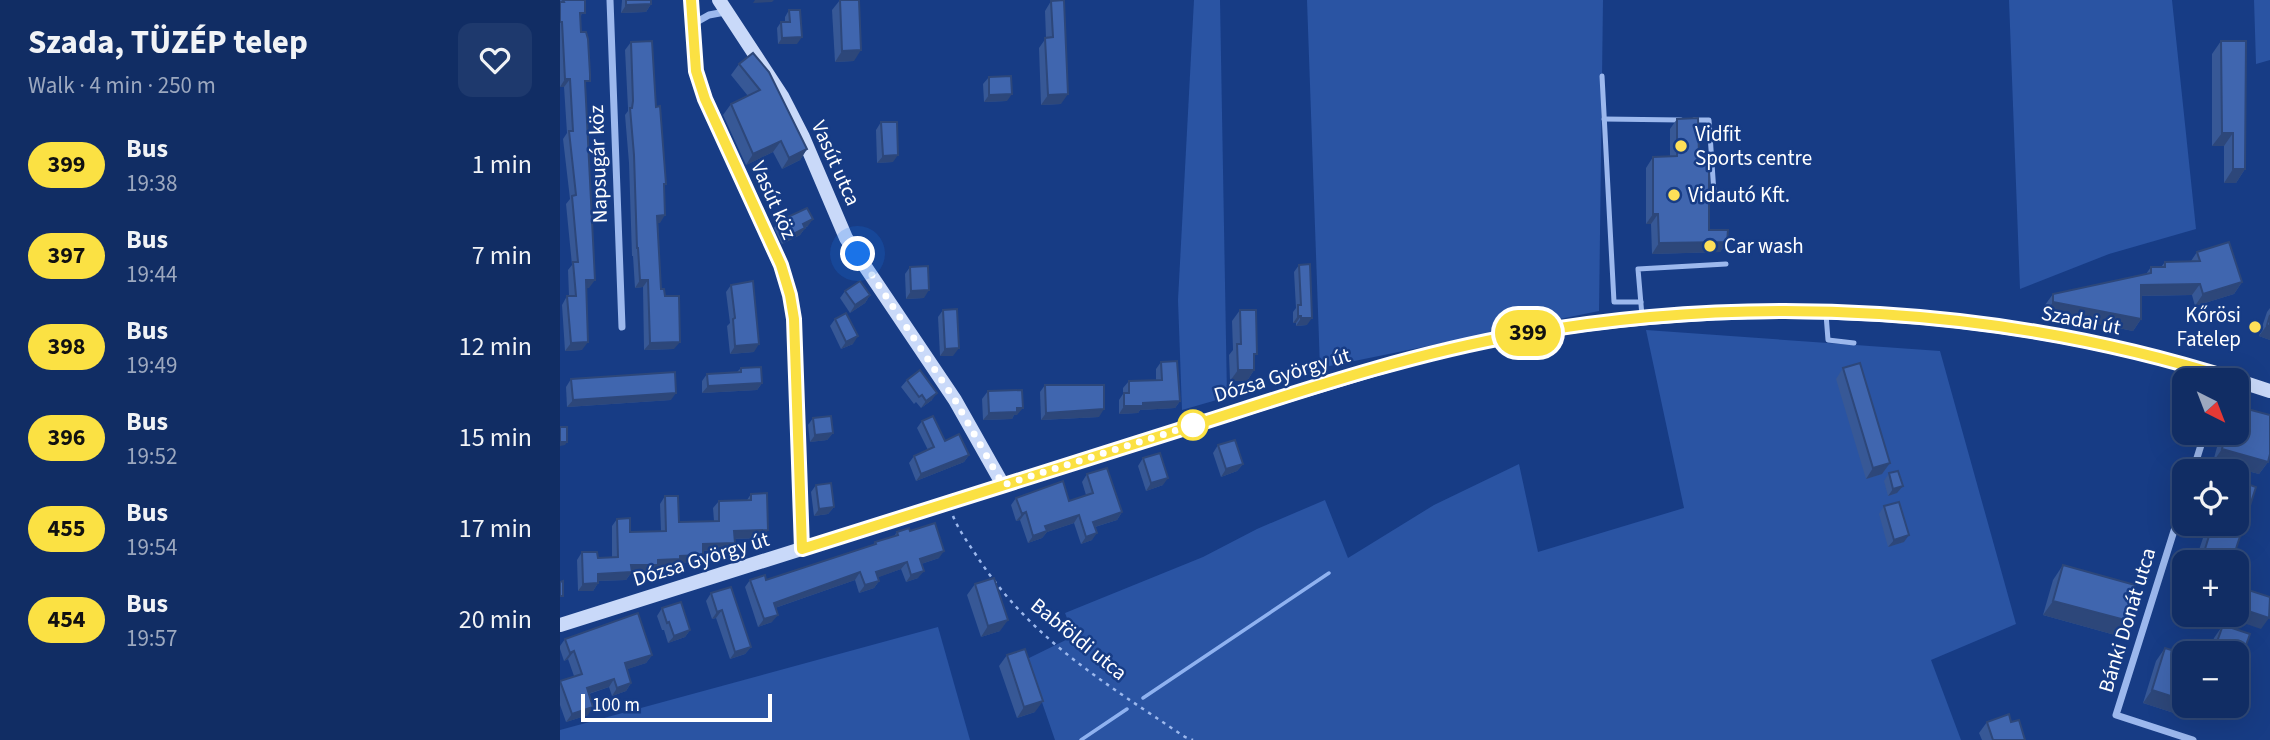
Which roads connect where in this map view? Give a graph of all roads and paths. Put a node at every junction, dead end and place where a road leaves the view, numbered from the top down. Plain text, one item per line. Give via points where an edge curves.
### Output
1 (610, 0) edge
2 (691, 0) edge
3 (723, 6) edge
4 (693, 24) junction
5 (1602, 76) dead end
6 (1604, 119) junction
7 (1714, 193) dead end
8 (1726, 264) dead end
9 (1641, 302) junction
10 (1826, 312) junction
11 (1642, 319) junction
12 (622, 327) dead end
13 (2000, 328) joint
14 (1854, 343) dead end
15 (2190, 368) edge
16 (2249, 385) edge
17 (2270, 391) edge
18 (1003, 485) junction
19 (947, 504) junction
20 (2172, 536) edge
21 (802, 549) junction
22 (560, 625) edge
23 (1193, 740) edge
24 (2193, 740) edge

1 - 12 street, Napsugár köz
2 - 4 main road, Vasút köz
3 - 4 street
3 - 18 main road, Vasút utca via 782,96 846,238 955,400
4 - 21 main road, Vasút köz via 696,71 705,99 781,265 790,295
5 - 6 lane
6 - 7 lane via 1709,120
6 - 9 lane via 1614,302
8 - 9 lane via 1638,269
9 - 11 lane
10 - 11 main road, Dózsa György út via 1733,312
10 - 13 main road, Dózsa György út
10 - 14 lane via 1828,340
11 - 18 main road, Dózsa György út via 1517,335 1410,359
13 - 15 main road, Szadai út via 2119,348
16 - 17 main road, Szadai út
18 - 19 main road, Dózsa György út
19 - 21 main road, Dózsa György út
19 - 23 path, Babföldi utca via 998,589 1030,624 1086,671
20 - 24 street, Bánki Donát utca via 2116,715
21 - 22 main road, Dózsa György út

